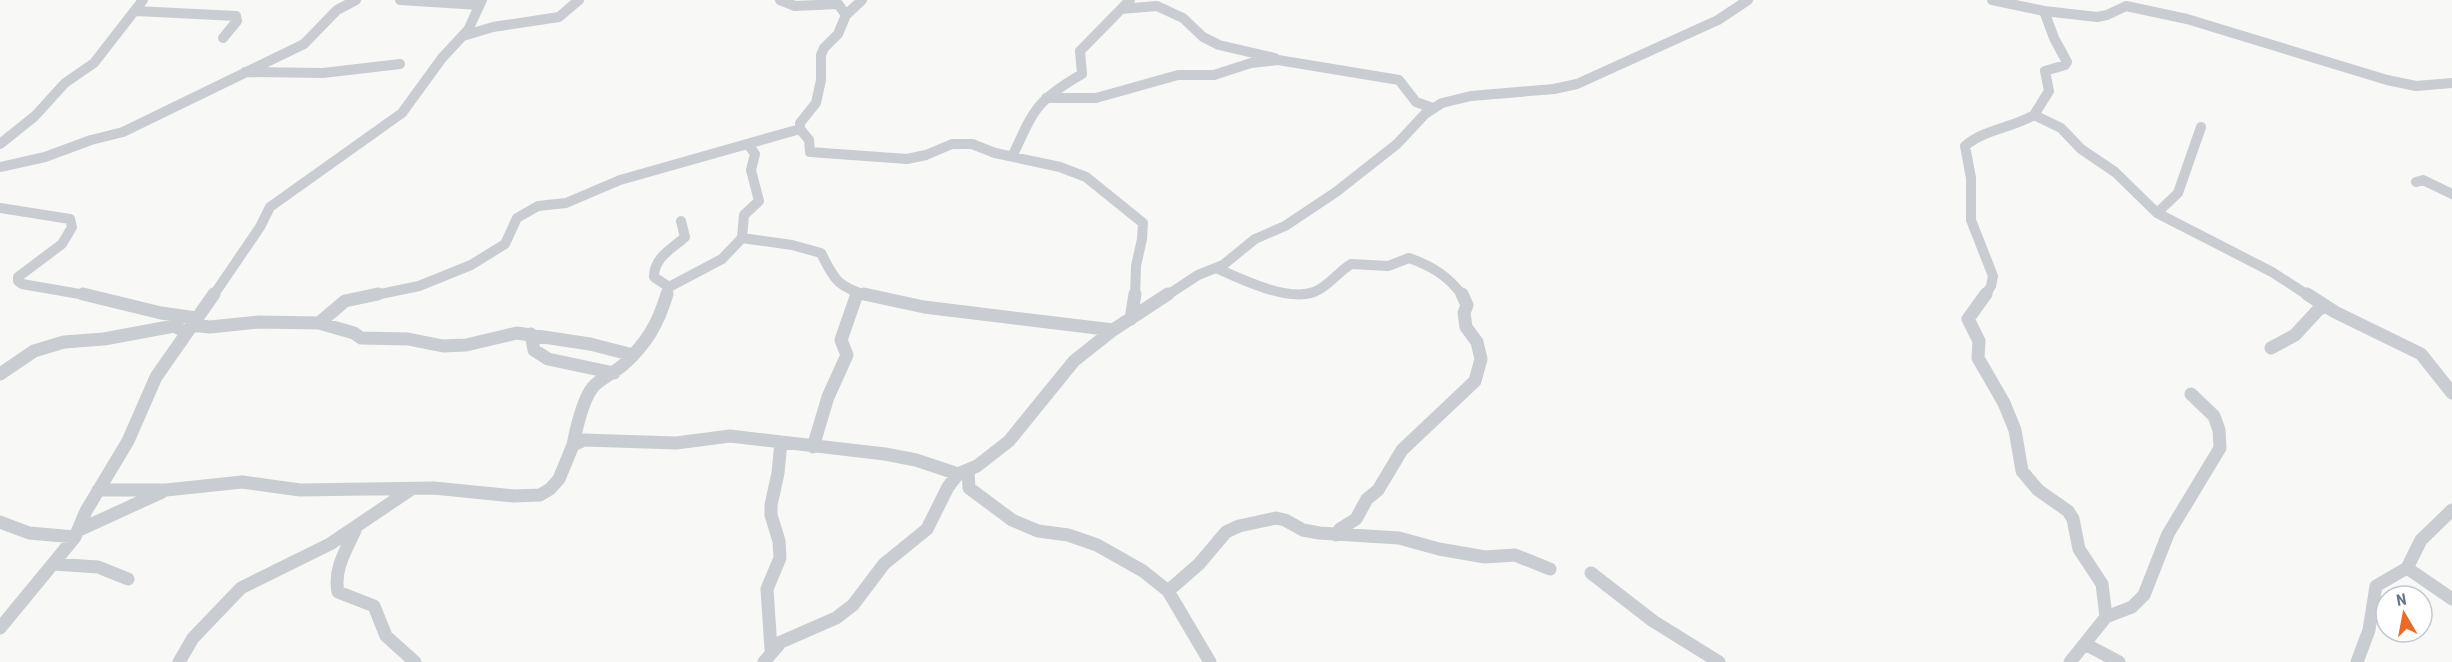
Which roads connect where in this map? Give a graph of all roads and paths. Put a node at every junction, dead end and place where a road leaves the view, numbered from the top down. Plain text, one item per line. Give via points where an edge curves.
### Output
1 (143, 0) edge
2 (356, 0) edge
3 (400, 0) edge
4 (579, 0) edge
5 (780, 0) edge
6 (862, 0) edge
7 (1130, 0) edge
8 (1748, 0) edge
9 (1992, 0) edge
10 (835, 1) edge
11 (481, 2) edge
12 (136, 10) junction
13 (1120, 10) junction
14 (2044, 11) junction
15 (846, 15) junction
16 (463, 36) junction
17 (223, 38) dead end
18 (1278, 60) junction
19 (400, 64) dead end
20 (244, 72) junction
21 (2452, 83) edge
22 (1046, 98) junction
23 (1433, 108) junction
24 (2034, 115) junction
25 (2202, 128) dead end
26 (800, 129) junction
27 (0, 144) edge
28 (748, 144) junction
29 (1013, 155) junction
30 (0, 167) edge
31 (2416, 182) dead end
32 (2452, 194) edge
33 (0, 208) edge
34 (2157, 213) junction
35 (681, 221) dead end
36 (742, 238) junction
37 (1216, 268) junction
38 (669, 287) junction
39 (857, 292) junction
40 (2325, 306) junction
41 (1131, 319) junction
42 (319, 323) junction
43 (191, 325) junction
44 (1113, 330) junction
45 (531, 334) junction
46 (2271, 348) dead end
47 (633, 355) junction
48 (614, 372) junction
49 (0, 374) edge
50 (2452, 393) edge
51 (2191, 394) dead end
52 (781, 442) junction
53 (573, 445) junction
54 (813, 447) junction
55 (963, 473) junction
56 (414, 488) junction
57 (98, 490) junction
58 (166, 490) junction
59 (2452, 510) edge
60 (0, 522) edge
61 (358, 525) junction
62 (77, 534) junction
63 (1336, 535) junction
64 (53, 564) junction
65 (2407, 568) junction
66 (1551, 569) dead end
67 (1592, 573) dead end
68 (128, 579) dead end
69 (1168, 591) junction
70 (2452, 599) edge
71 (2106, 617) junction
72 (0, 628) edge
73 (2085, 644) junction
74 (771, 649) junction
75 (413, 661) edge
76 (179, 662) edge
77 (764, 662) edge
78 (1210, 662) edge
79 (1719, 662) edge
80 (2070, 662) edge
81 (2120, 662) edge
82 (2357, 662) edge

1 - 12 street
2 - 20 street via 333,11 304,44
3 - 11 street
4 - 16 street via 559,17 493,27
5 - 10 street via 799,6
6 - 15 street
7 - 13 street
8 - 23 street via 1718,20 1577,84 1451,99
9 - 14 street
10 - 15 street
11 - 16 street
12 - 17 street via 236,16 237,21
12 - 27 street via 94,63 65,83 35,116
13 - 18 street via 1157,6 1183,18 1209,41
13 - 22 street via 1080,51 1082,74
14 - 21 street via 2099,16 2126,6 2187,19 2387,80 2416,86
14 - 24 street via 2067,62 2045,70 2049,91
15 - 26 street via 838,34 821,55 816,103 802,118
16 - 43 street via 402,113 270,207 231,272
18 - 22 street via 1251,63 1214,75 1178,75 1096,98
18 - 23 street via 1400,80 1416,102
19 - 20 street via 278,76
20 - 30 street via 123,132
22 - 29 street via 1033,112
23 - 37 street via 1336,192 1285,226 1255,239
24 - 34 street via 2061,128 2081,149 2104,162
24 - 71 street via 2016,125 1979,135 1965,146 1971,181 1970,217 1993,277 1968,319 1979,341 1978,358 2015,430 2022,471 2029,482 2073,519 2079,549 2102,584
25 - 34 street via 2178,193
26 - 28 street
26 - 29 street via 809,140 810,152 815,154 907,159 967,143
28 - 36 street via 754,154 751,170 759,201 744,215
28 - 42 street via 620,180 566,203 548,203 528,210 517,218 505,244 471,265 412,289 345,301
29 - 41 street via 1086,177 1141,219 1144,231 1135,268 1136,302
31 - 32 street via 2423,180
33 - 43 street via 64,217 73,224 56,250 18,277 22,284 99,297
34 - 40 street via 2272,272
35 - 38 street via 685,237 659,258 653,272
36 - 38 street via 722,259
36 - 39 street via 821,253 836,281
37 - 41 street via 1198,275
37 - 63 street via 1236,278 1299,294 1321,288 1351,264 1388,266 1409,258 1433,267 1466,299 1466,327 1480,349 1475,381 1402,450 1356,519
38 - 47 street via 658,323
39 - 44 street via 915,306
39 - 54 street via 841,340 847,355 828,397
40 - 46 street via 2295,335
40 - 50 street via 2421,354
41 - 44 street
42 - 43 street
42 - 45 street via 361,338 408,339 443,346
43 - 49 street via 64,342 34,351
43 - 57 street via 156,377 128,441
44 - 55 street via 1074,361 1007,444
45 - 47 street
45 - 48 street via 530,346 538,354
47 - 48 street
48 - 53 street via 587,396
51 - 71 street via 2210,407 2216,418 2220,448 2168,534 2138,604
52 - 53 street via 729,436 663,444 595,439
52 - 54 street
52 - 74 street via 771,505 780,558 767,589
53 - 56 street via 559,479 540,495
54 - 55 street via 885,454
55 - 69 street via 969,488 1012,520 1038,531 1068,535 1097,545 1122,557
55 - 74 street via 948,483 919,538 883,565 856,602 835,619 782,640
56 - 58 street via 309,490 228,482
56 - 61 street
57 - 58 street
57 - 62 street
58 - 62 street
59 - 65 street via 2421,540
60 - 62 street via 29,533
61 - 75 street via 341,563 338,592 371,604 386,636
61 - 76 street via 330,544 241,588 194,638
62 - 64 street
63 - 66 street via 1399,538 1485,557 1515,555
63 - 69 street via 1304,530 1276,518 1239,526 1226,532 1199,564
64 - 68 street via 98,567
64 - 72 street
65 - 70 street
65 - 82 street via 2376,585 2369,630
67 - 79 street via 1681,642
69 - 78 street
71 - 73 street
73 - 80 street
73 - 81 street
74 - 77 street

